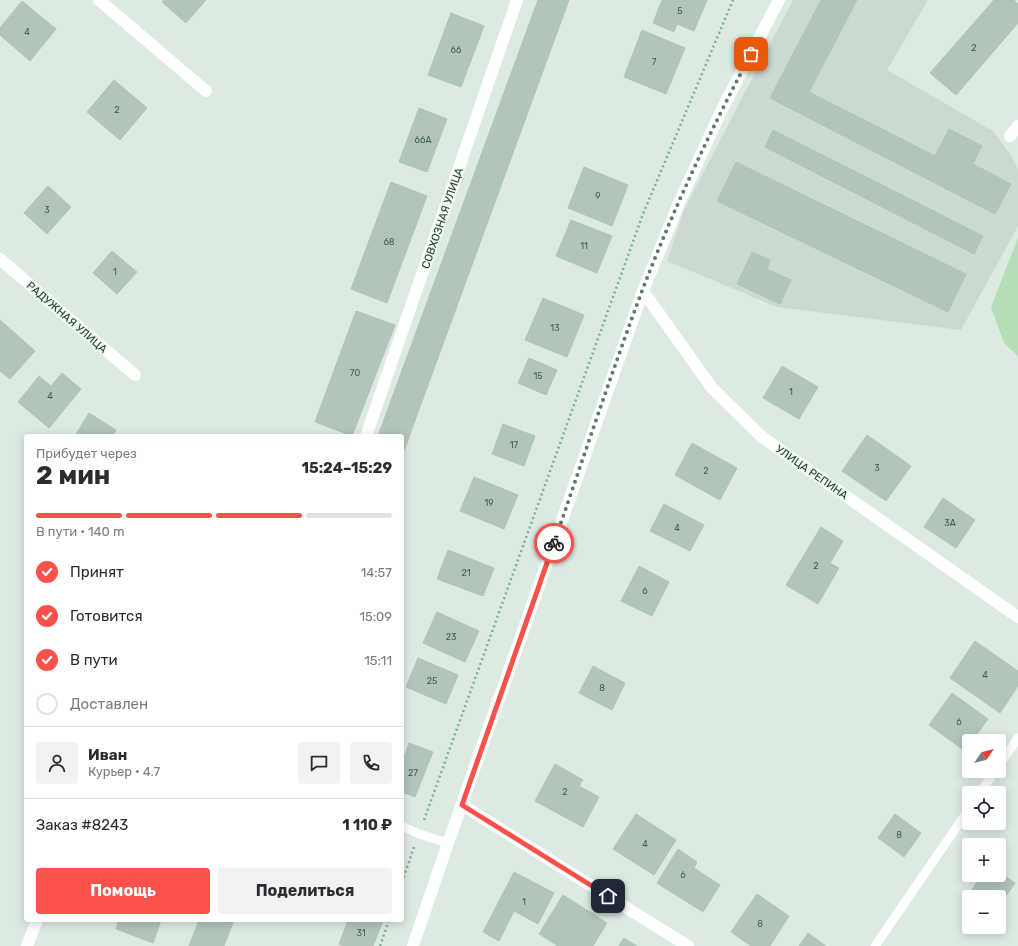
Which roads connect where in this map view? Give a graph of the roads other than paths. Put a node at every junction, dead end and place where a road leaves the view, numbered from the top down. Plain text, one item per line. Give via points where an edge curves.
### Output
1 (100, 0) edge
2 (517, 0) edge
3 (779, 0) edge
4 (206, 91) dead end
5 (1018, 126) edge
6 (1010, 136) dead end
7 (0, 259) edge
8 (643, 291) junction
9 (134, 375) dead end
10 (367, 434) edge
11 (1018, 617) edge
12 (1018, 738) edge
13 (1006, 755) edge
14 (462, 805) junction
15 (962, 819) edge
16 (404, 827) edge
17 (448, 843) junction
18 (36, 922) edge
19 (27, 946) edge
20 (413, 946) edge
21 (688, 946) edge
22 (875, 946) edge

1 - 4 street
2 - 10 street, СОВХОЗНАЯ УЛИЦА
3 - 8 street via 722,109 679,203
5 - 6 street
7 - 9 street, РАДУЖНАЯ УЛИЦА
8 - 11 street, УЛИЦА РЕПИНА via 712,388 762,437
8 - 14 street
12 - 13 lane
14 - 17 street
14 - 21 street
15 - 22 lane
16 - 17 lane
17 - 20 street
18 - 19 street

